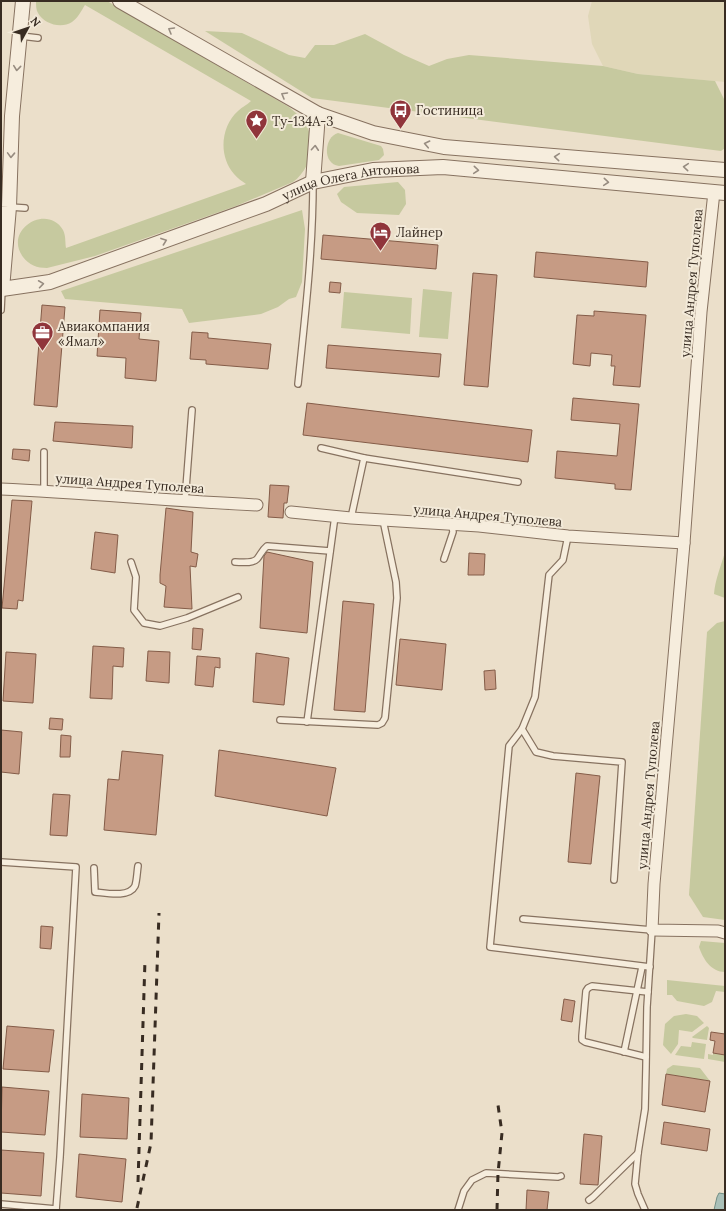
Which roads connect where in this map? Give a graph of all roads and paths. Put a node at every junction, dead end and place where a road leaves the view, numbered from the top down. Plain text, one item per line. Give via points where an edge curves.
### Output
1 (24, 1) edge
2 (120, 1) edge
3 (20, 36) junction
4 (38, 38) dead end
5 (318, 114) junction
6 (725, 170) edge
7 (313, 182) junction
8 (719, 193) edge
9 (9, 207) junction
10 (25, 208) dead end
11 (2, 289) junction
12 (1, 310) edge
13 (298, 384) dead end
14 (192, 410) dead end
15 (320, 448) dead end
16 (44, 452) dead end
17 (364, 458) junction
18 (518, 482) dead end
19 (1, 489) edge
20 (44, 491) junction
21 (185, 501) junction
22 (257, 505) dead end
23 (291, 512) dead end
24 (335, 516) junction
25 (351, 518) junction
26 (384, 520) junction
27 (452, 525) junction
28 (568, 536) junction
29 (684, 543) junction
30 (330, 551) junction
31 (444, 559) dead end
32 (131, 562) dead end
33 (235, 562) dead end
34 (238, 597) dead end
35 (280, 720) dead end
36 (307, 722) junction
37 (522, 729) junction
38 (1, 862) edge
39 (138, 866) dead end
40 (94, 868) dead end
41 (614, 880) dead end
42 (523, 919) dead end
43 (652, 930) junction
44 (725, 933) edge
45 (642, 967) junction
46 (650, 967) junction
47 (636, 991) junction
48 (648, 992) junction
49 (624, 1052) junction
50 (646, 1057) junction
51 (638, 1153) junction
52 (561, 1176) dead end
53 (589, 1200) dead end
54 (1, 1204) edge
55 (56, 1210) edge
56 (458, 1210) edge
57 (645, 1210) edge

1 - 3 street
5 -> 2 street, улица Олега Антонова
3 - 4 lane
3 -> 9 street via 12,116
6 -> 5 street, улица Олега Антонова via 444,147 373,133
7 -> 5 street
7 -> 8 street, улица Олега Антонова via 373,170 443,167
11 -> 7 street, улица Олега Антонова via 50,282 266,204
7 - 13 lane via 310,277
8 - 29 street, улица Андрея Туполева via 702,312
9 - 10 lane
9 - 11 street
11 - 12 lane
14 - 21 lane
15 - 17 lane
16 - 20 lane
17 - 18 lane
17 - 25 lane
19 - 20 street, улица Андрея Туполева
20 - 21 street, улица Андрея Туполева
21 - 22 street, улица Андрея Туполева
23 - 24 street, улица Андрея Туполева
24 - 25 street, улица Андрея Туполева
24 - 30 lane
25 - 26 street, улица Андрея Туполева
26 - 27 street, улица Андрея Туполева
26 - 36 lane via 397,598 384,718 378,725
27 - 28 street, улица Андрея Туполева
27 - 31 lane via 454,532
28 - 29 street, улица Андрея Туполева
28 - 37 lane via 563,560 549,575 535,697
29 - 43 street, улица Андрея Туполева via 655,869
30 - 33 lane via 268,546 253,562
30 - 36 lane
32 - 34 lane via 136,577 134,610 144,623 160,626
35 - 36 lane
37 - 41 lane via 536,752 553,756 622,762
37 - 45 lane via 509,746 490,947
38 - 55 lane via 76,868
39 - 40 lane via 136,884 132,890 125,893 95,892
42 - 43 lane
43 - 44 street
43 - 46 lane
45 - 46 lane
45 - 47 lane
46 - 48 lane
47 - 48 lane
47 - 49 lane
47 - 49 lane via 592,986 586,991 582,1040
48 - 50 lane
49 - 50 lane
50 - 51 lane via 645,1108
51 - 53 lane
51 - 57 lane via 636,1184
52 - 56 lane via 486,1173 472,1180 464,1191
54 - 55 lane

